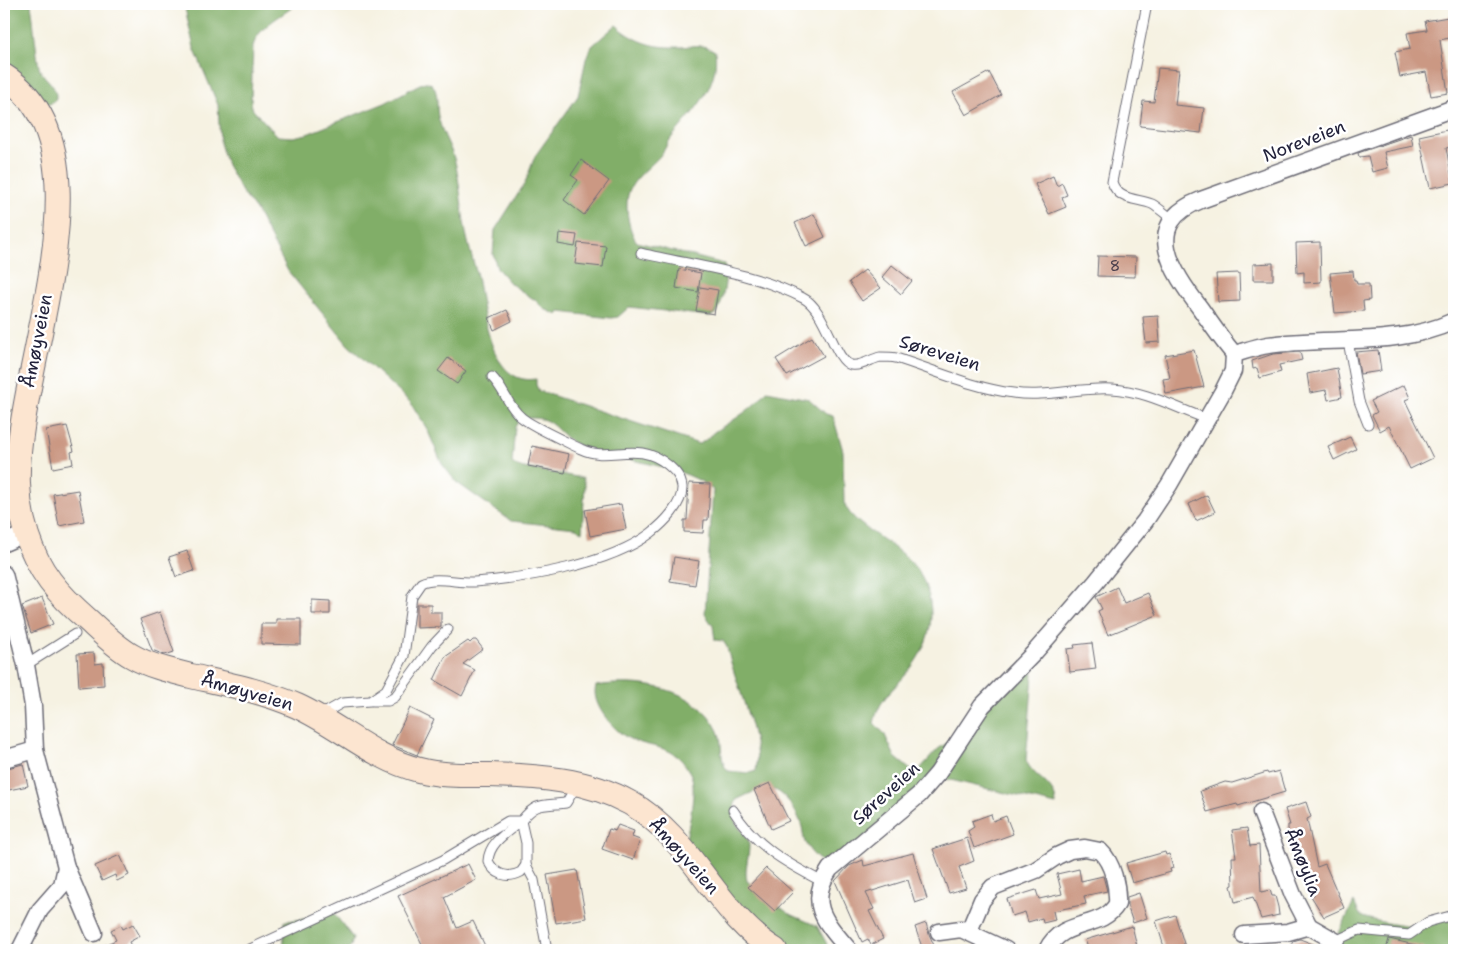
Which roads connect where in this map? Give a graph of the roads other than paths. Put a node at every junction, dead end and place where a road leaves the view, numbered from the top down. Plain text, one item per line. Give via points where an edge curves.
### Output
1 (1147, 4) edge
2 (4, 76) edge
3 (1454, 108) edge
4 (1172, 219) junction
5 (641, 253) dead end
6 (1453, 324) edge
7 (1348, 341) junction
8 (1234, 354) junction
9 (492, 377) dead end
10 (1207, 419) junction
11 (1368, 424) dead end
12 (27, 533) junction
13 (4, 543) edge
14 (4, 574) edge
15 (448, 629) dead end
16 (76, 634) dead end
17 (26, 665) junction
18 (370, 701) junction
19 (318, 716) junction
20 (36, 750) junction
21 (4, 758) edge
22 (579, 783) junction
23 (733, 810) dead end
24 (1262, 812) dead end
25 (521, 821) junction
26 (526, 864) junction
27 (66, 867) junction
28 (821, 881) junction
29 (1454, 915) edge
30 (1309, 926) junction
31 (969, 931) junction
32 (939, 932) dead end
33 (94, 933) dead end
34 (1244, 935) dead end
35 (1336, 946) edge
36 (20, 950) edge
37 (248, 950) edge
38 (547, 950) edge
39 (775, 950) edge
40 (848, 950) edge
41 (1006, 950) edge
42 (1047, 950) edge

1 - 4 lane via 1112,182 1123,196 1155,206
2 - 12 main road, Åmøyveien via 22,90 43,117 55,152 59,193 54,251 19,446 18,488
3 - 4 street, Noreveien via 1201,200
4 - 8 street via 1166,241 1172,267
5 - 10 lane, Søreveien via 733,273 805,298 820,313 838,351 850,365 880,357 896,358 988,389 1015,394 1128,390
6 - 7 street via 1405,335
7 - 8 street via 1268,345
7 - 11 lane via 1359,401
8 - 10 street, Søreveien via 1233,371
9 - 18 lane via 521,418 582,449 597,453 645,452 660,459 680,478 680,499 663,522 644,538 592,560 511,579 421,583 412,596 408,640 401,665 386,690
10 - 28 street, Søreveien via 1169,485 1127,545 1033,654 982,706 932,782 830,869
12 - 13 street
12 - 19 main road, Åmøyveien via 41,567 61,595 131,656 273,697
14 - 17 street
15 - 18 lane via 394,697 388,701
16 - 17 lane
17 - 20 street
18 - 19 lane via 342,704
19 - 22 main road, Åmøyveien via 386,758 419,770
20 - 21 street
20 - 27 street
22 - 25 lane via 566,802 539,805
22 - 39 main road, Åmøyveien via 630,803 648,815 675,840 744,925
23 - 28 lane via 747,830 777,857
24 - 30 street, Åmøylia
25 - 26 lane
25 - 26 lane via 494,844 488,861 496,872 505,875 521,872
25 - 37 lane via 508,821 443,860
26 - 38 lane via 534,880
27 - 33 street
27 - 36 street via 62,885 40,910
28 - 40 street via 818,901 822,914
29 - 35 lane via 1428,922 1409,935 1359,930
30 - 34 street via 1288,932
30 - 35 street
31 - 32 street
31 - 41 street
31 - 42 street via 982,900 992,887 1036,870 1070,850 1086,848 1100,851 1110,864 1117,904 1107,916 1062,931

